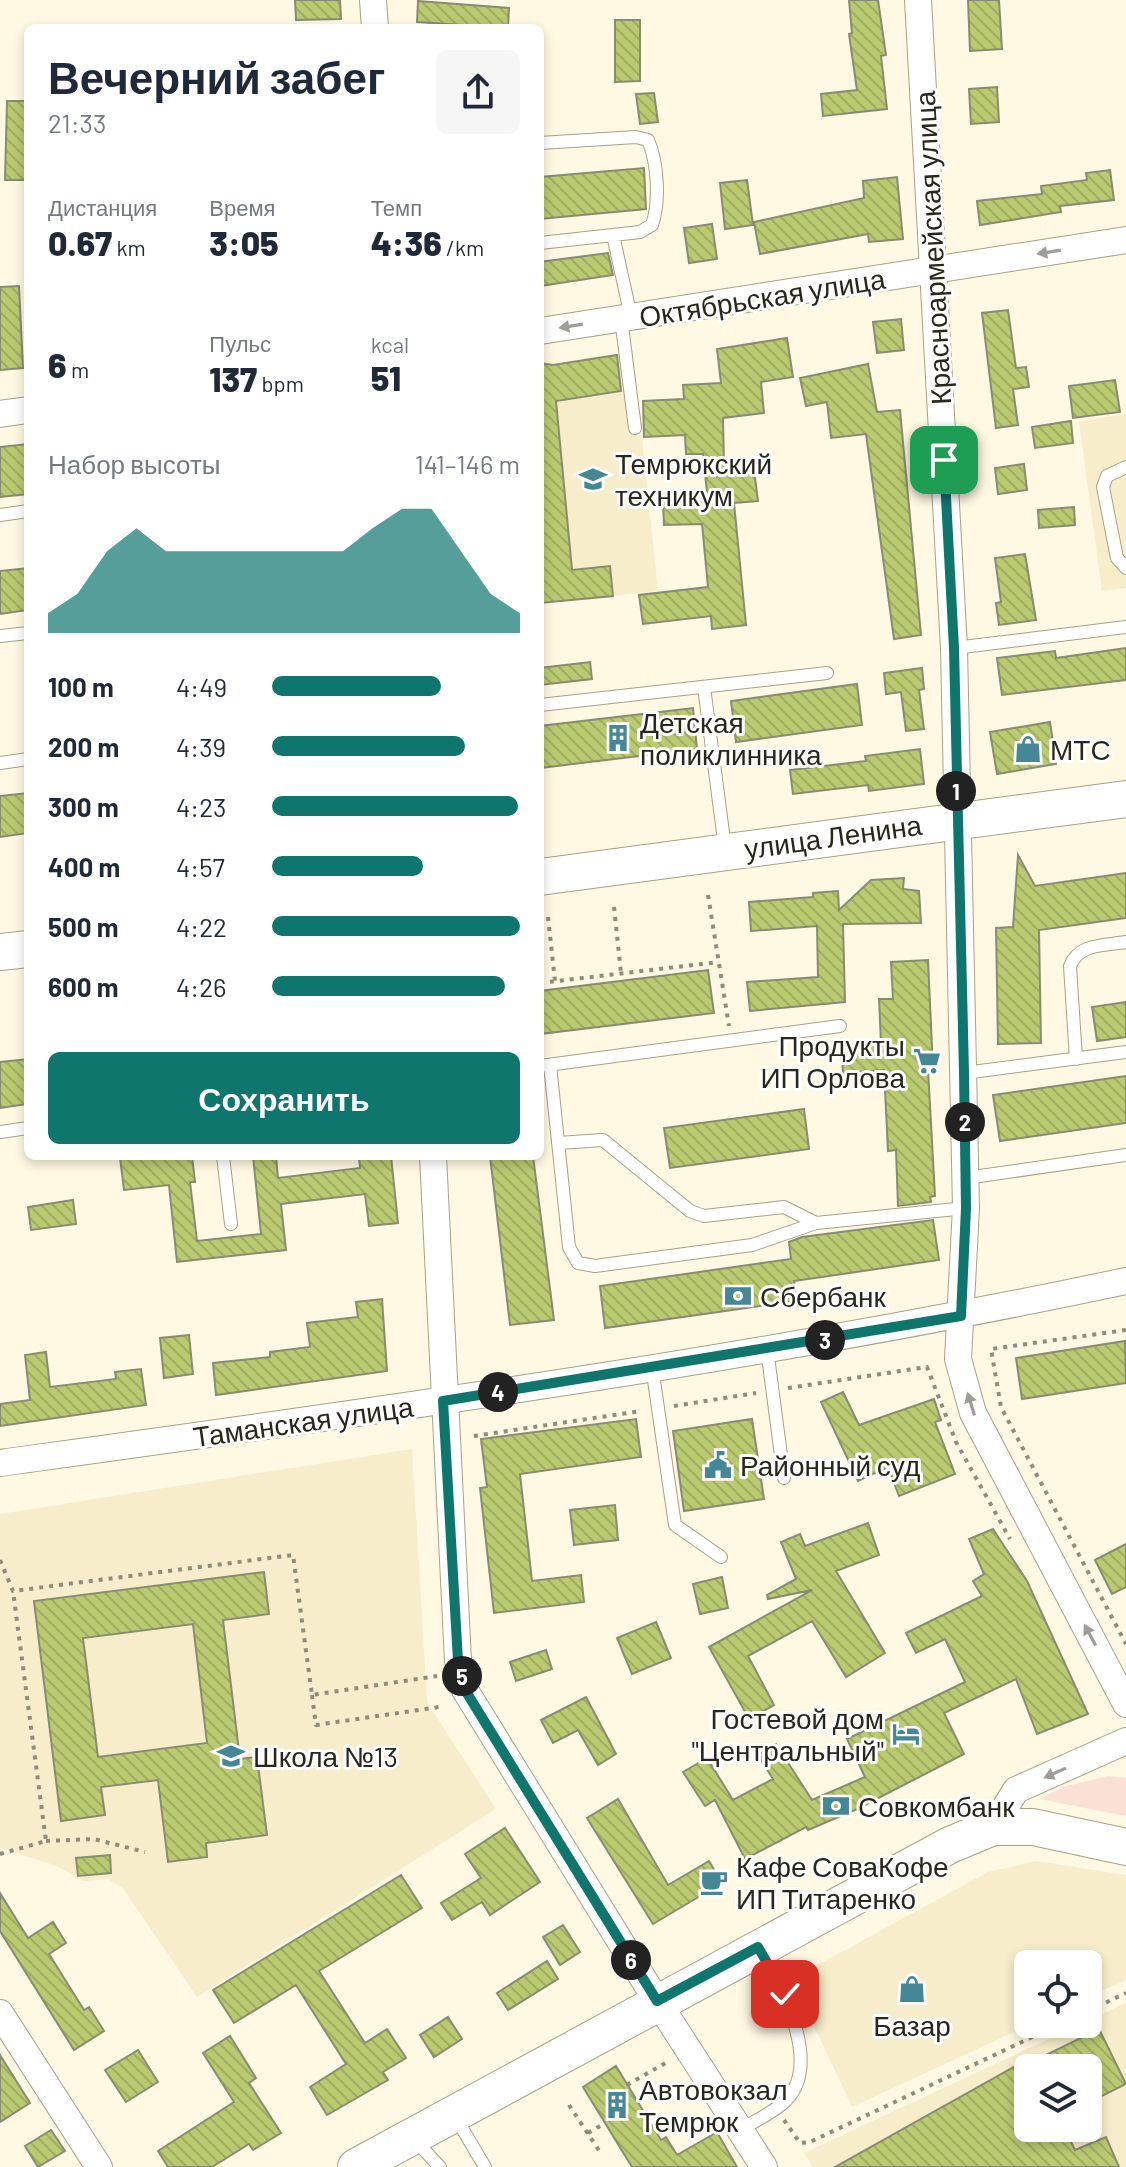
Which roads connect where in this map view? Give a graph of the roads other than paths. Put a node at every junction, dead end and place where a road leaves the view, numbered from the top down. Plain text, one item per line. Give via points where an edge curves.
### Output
1 (373, 0) edge
2 (918, 0) edge
3 (375, 24) edge
4 (544, 143) edge
5 (613, 235) junction
6 (1126, 240) edge
7 (544, 243) edge
8 (934, 271) junction
9 (626, 318) junction
10 (544, 330) edge
11 (24, 411) edge
12 (0, 414) edge
13 (635, 428) dead end
14 (1126, 467) edge
15 (24, 512) edge
16 (0, 515) edge
17 (1126, 568) edge
18 (1126, 627) edge
19 (24, 633) edge
20 (0, 636) edge
21 (954, 648) junction
22 (827, 673) dead end
23 (704, 687) junction
24 (544, 705) edge
25 (24, 760) edge
26 (0, 763) edge
27 (1126, 799) edge
28 (958, 819) junction
29 (725, 851) junction
30 (544, 876) edge
31 (1126, 942) edge
32 (24, 949) edge
33 (0, 952) edge
34 (840, 1026) dead end
35 (1126, 1052) edge
36 (1076, 1059) junction
37 (545, 1065) edge
38 (964, 1073) junction
39 (24, 1129) edge
40 (0, 1132) edge
41 (558, 1143) junction
42 (1126, 1155) edge
43 (223, 1160) edge
44 (433, 1160) edge
45 (966, 1178) junction
46 (966, 1208) junction
47 (816, 1223) junction
48 (231, 1224) dead end
49 (1126, 1281) edge
50 (961, 1316) junction
51 (767, 1349) junction
52 (652, 1367) junction
53 (443, 1401) junction
54 (0, 1463) edge
55 (784, 1478) dead end
56 (721, 1557) dead end
57 (1126, 1704) edge
58 (1126, 1741) edge
59 (993, 1827) junction
60 (1126, 1847) edge
61 (758, 1947) junction
62 (657, 2001) junction
63 (0, 2013) edge
64 (453, 2112) junction
65 (740, 2130) junction
66 (411, 2136) junction
67 (99, 2167) edge
68 (356, 2167) edge
69 (440, 2167) edge
70 (485, 2167) edge
71 (764, 2167) edge

1 - 3 street
2 - 8 street, Красноармейская улица
4 - 5 lane via 648,140 654,168 652,225
5 - 7 lane
5 - 9 lane
6 -> 8 street, Октябрьская улица
8 - 9 street, Октябрьская улица
8 - 21 street, Красноармейская улица
9 -> 10 street, Октябрьская улица
9 - 13 lane
11 - 12 street
14 - 17 lane via 1107,476 1103,487 1117,558
15 - 16 lane
18 - 21 lane
19 - 20 lane
21 - 28 street, Красноармейская улица
22 - 23 lane
23 - 24 lane
23 - 29 lane
25 - 26 lane
27 - 28 main road, улица Ленина
28 - 29 main road, улица Ленина
28 - 38 street, Красноармейская улица
29 - 30 main road, улица Ленина
31 - 36 lane via 1075,954 1070,966
32 - 33 main road
34 - 37 lane
35 - 36 lane
36 - 38 lane
37 - 41 lane
38 - 45 street, Красноармейская улица
39 - 40 lane
41 - 47 lane via 603,1140 696,1215 784,1207
41 - 47 lane via 569,1247 578,1263 595,1266 752,1245
42 - 45 lane
43 - 48 lane
44 - 53 street
45 - 46 street, Красноармейская улица
46 - 47 lane
46 - 50 street, Красноармейская улица
49 - 50 street, Таманская улица
50 - 51 street, Таманская улица
57 -> 50 street, Красноармейская улица via 973,1413 958,1359
51 - 52 street, Таманская улица
51 - 55 lane
52 - 53 street, Таманская улица
52 - 56 lane via 675,1525
53 - 54 street, Таманская улица
53 - 62 street via 458,1661 465,1690
58 -> 59 street via 1016,1790
59 - 60 main road via 1033,1827
59 - 61 main road
61 - 62 main road
61 - 65 lane via 785,1994 799,2038 798,2077 785,2103
62 - 64 main road
62 - 65 street
63 - 67 street
64 - 66 main road
64 - 70 lane
65 - 71 street
66 - 68 main road
66 - 69 lane

